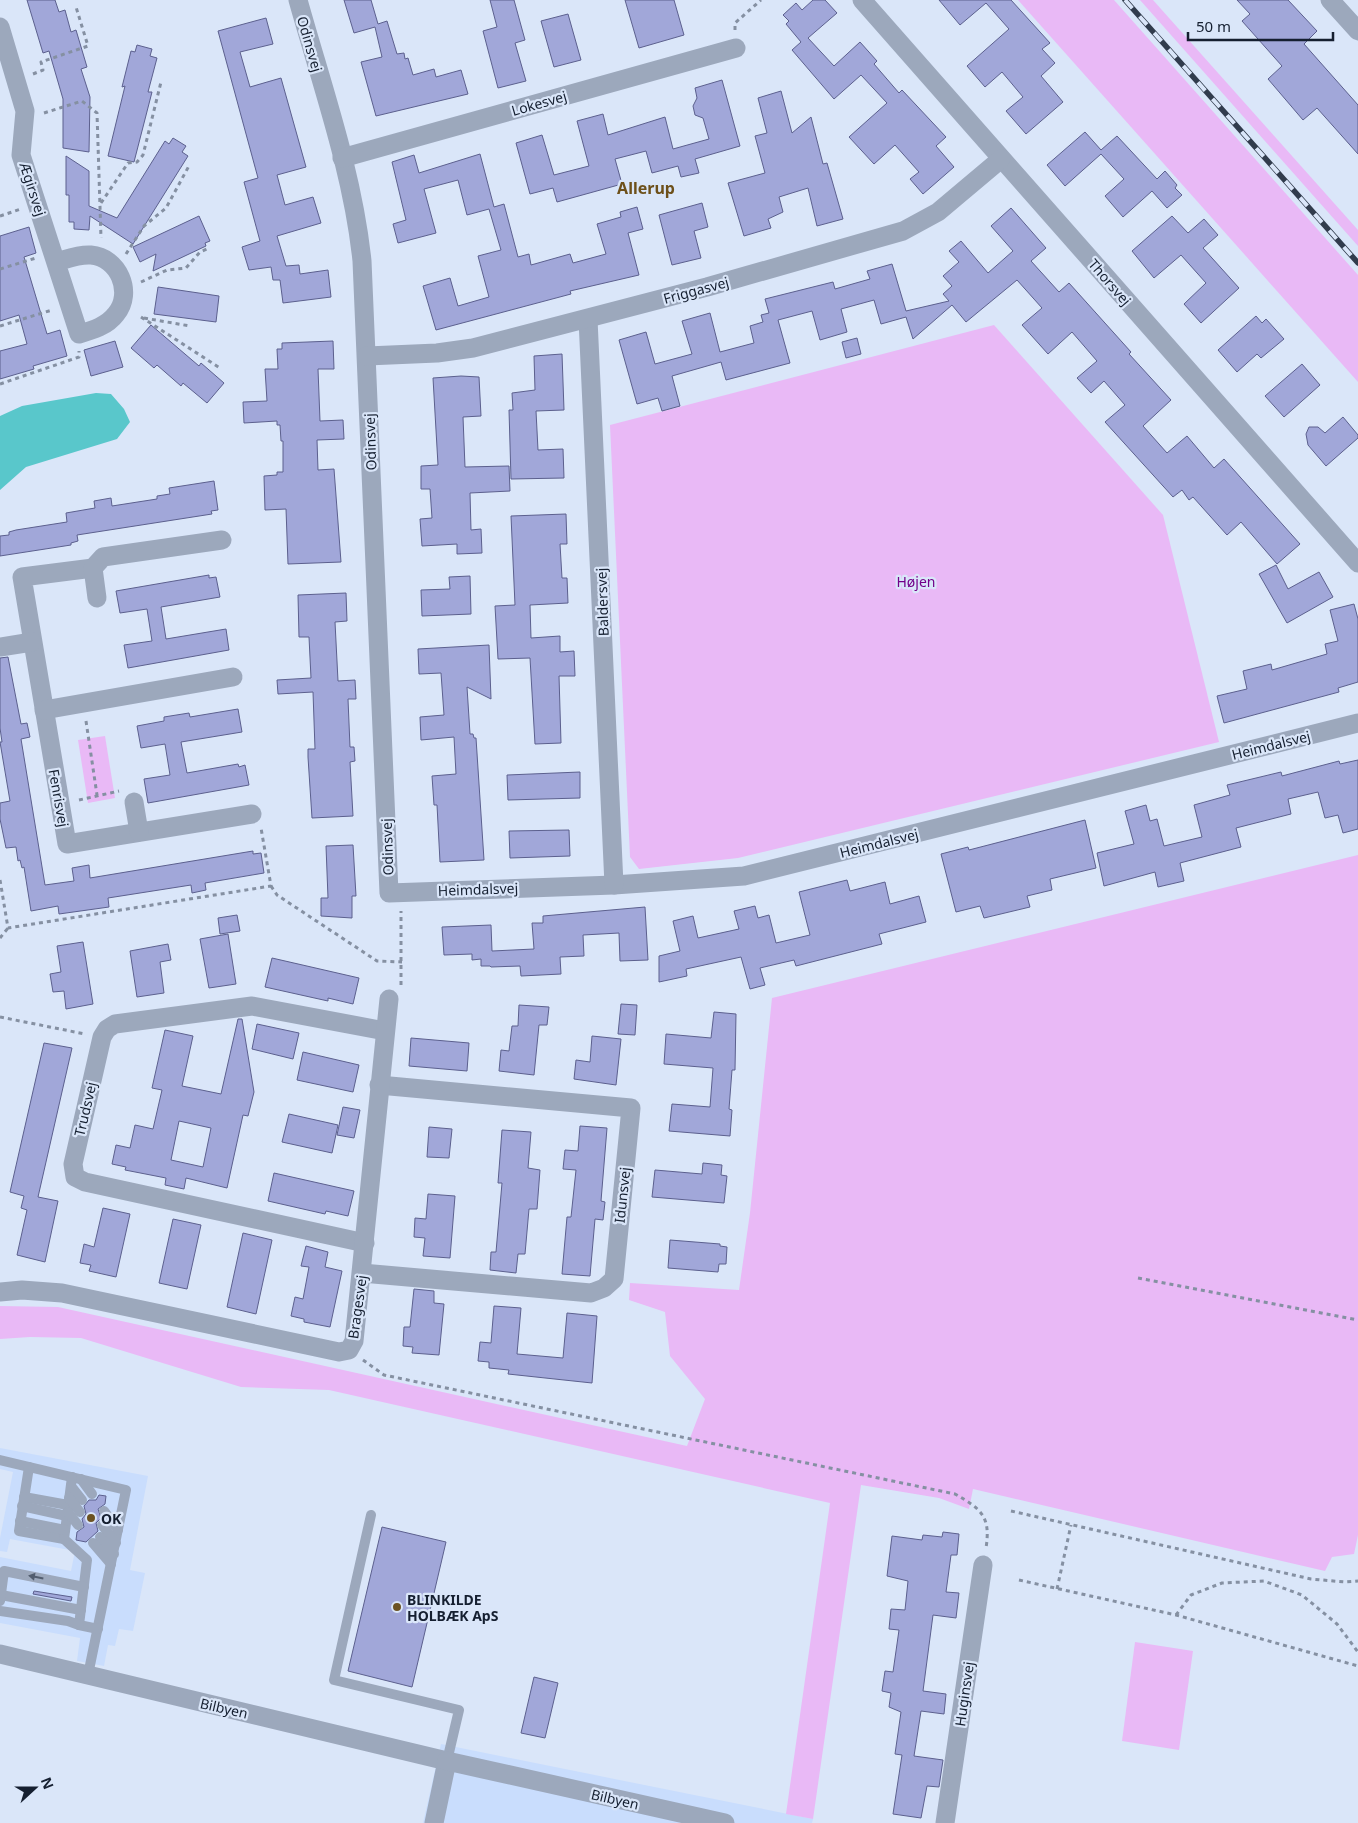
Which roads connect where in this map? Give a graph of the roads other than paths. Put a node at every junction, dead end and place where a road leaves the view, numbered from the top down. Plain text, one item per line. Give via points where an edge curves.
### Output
1 (298, 0) edge
2 (862, 0) edge
3 (1330, 0) edge
4 (0, 27) edge
5 (1358, 31) edge
6 (736, 48) road end
7 (342, 158) junction
8 (1001, 158) junction
9 (55, 257) junction
10 (588, 319) junction
11 (367, 356) junction
12 (222, 540) dead end
13 (1358, 563) edge
14 (93, 568) junction
15 (97, 598) dead end
16 (32, 642) junction
17 (0, 647) edge
18 (233, 677) dead end
19 (44, 710) junction
20 (1358, 723) edge
21 (134, 802) road end
22 (252, 814) road end
23 (140, 832) junction
24 (614, 885) junction
25 (389, 893) joint
26 (388, 999) road end
27 (385, 1031) junction
28 (379, 1085) junction
29 (365, 1243) junction
30 (362, 1273) junction
31 (0, 1292) edge
32 (0, 1460) edge
33 (29, 1466) junction
34 (75, 1480) junction
35 (92, 1494) dead end
36 (82, 1500) dead end
37 (23, 1501) junction
38 (68, 1508) junction
39 (104, 1511) dead end
40 (80, 1512) dead end
41 (372, 1515) dead end
42 (78, 1525) dead end
43 (102, 1525) dead end
44 (118, 1530) junction
45 (64, 1535) junction
46 (97, 1540) dead end
47 (114, 1554) junction
48 (983, 1566) road end
49 (84, 1587) junction
50 (0, 1598) edge
51 (0, 1610) edge
52 (81, 1610) junction
53 (79, 1625) junction
54 (98, 1629) junction
55 (0, 1654) edge
56 (88, 1675) junction
57 (447, 1761) junction
58 (434, 1823) edge
59 (725, 1823) edge
60 (945, 1823) edge

1 - 7 street, Odinsvej
2 - 8 street, Thorsvej
3 - 5 street
4 - 9 street, Ægirsvej via 25,111 22,155
6 - 7 street, Lokesvej
7 - 11 street, Odinsvej via 362,255
8 - 10 street, Friggasvej via 938,212 903,230
8 - 13 street, Thorsvej
9 - 9 street, Ægirsvej via 79,334 104,325 120,309 123,286 114,266 96,256
10 - 11 street, Friggasvej via 454,352
10 - 24 street, Baldersvej
11 - 25 street, Odinsvej
12 - 14 street, Fenrisvej via 103,558
14 - 15 street
14 - 16 street, Fenrisvej via 22,577
16 - 17 street
16 - 19 street, Fenrisvej
18 - 19 street
19 - 23 street, Fenrisvej via 67,844
20 - 24 street, Heimdalsvej via 760,873 718,879
21 - 23 street
22 - 23 street, Fenrisvej
24 - 25 street, Heimdalsvej
26 - 27 street, Bragesvej
27 - 28 street, Bragesvej
27 - 29 street, Trudsvej via 252,1006 115,1024 102,1037 73,1164 75,1177 85,1182
28 - 29 street, Bragesvej
28 - 30 street, Idunsvej via 631,1108 614,1279 604,1288 592,1293
29 - 30 street, Bragesvej
30 - 31 street, Bragesvej via 354,1342 349,1350 340,1352 62,1293
32 - 33 lane
33 - 34 lane
33 - 37 lane
34 - 35 lane
34 - 36 lane
34 - 38 lane
34 - 44 lane via 126,1490
37 - 38 lane
37 - 45 lane via 20,1521
38 - 40 lane
38 - 42 lane
38 - 45 lane
39 - 44 lane
41 - 57 lane via 334,1680 459,1710
43 - 47 lane
44 - 47 lane
45 - 49 lane via 87,1560
46 - 47 lane
47 - 54 lane
48 - 60 street, Huginsvej
49 -> 50 lane via 4,1571
49 - 52 lane
50 - 52 lane
51 - 53 lane
52 - 53 lane
53 - 54 lane
54 - 56 lane
55 - 56 street, Bilbyen
56 - 57 street, Bilbyen
57 - 58 street
57 - 59 street, Bilbyen

